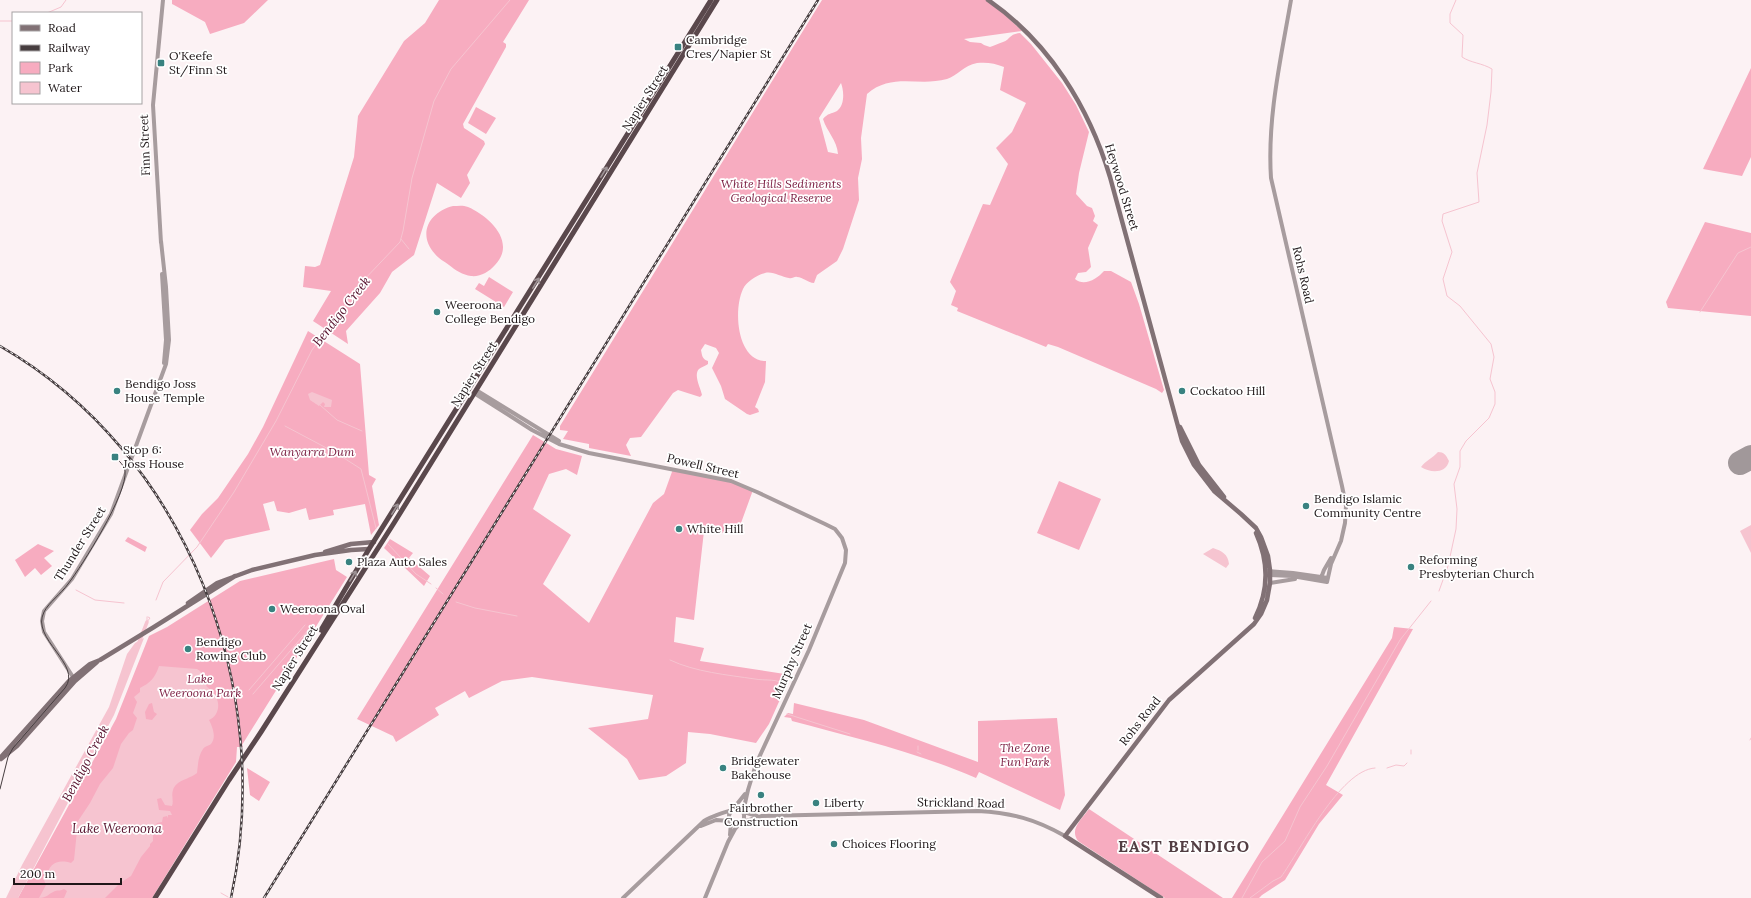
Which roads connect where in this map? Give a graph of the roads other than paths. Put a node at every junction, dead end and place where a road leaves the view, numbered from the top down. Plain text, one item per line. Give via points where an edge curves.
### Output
1 (163, 0) edge
2 (711, 0) edge
3 (716, 0) edge
4 (988, 0) edge
5 (1290, 0) edge
6 (699, 19) junction
7 (669, 78) junction
8 (659, 94) junction
9 (648, 102) junction
10 (635, 122) junction
11 (577, 227) junction
12 (558, 248) junction
13 (472, 390) junction
14 (423, 469) junction
15 (120, 490) joint
16 (394, 523) junction
17 (842, 538) joint
18 (374, 542) junction
19 (369, 549) junction
20 (1336, 551) junction
21 (316, 555) junction
22 (1268, 573) junction
23 (1305, 578) junction
24 (1321, 579) junction
25 (1270, 583) junction
26 (1246, 631) junction
27 (301, 665) junction
28 (74, 679) junction
29 (0, 759) edge
30 (748, 790) junction
31 (732, 810) junction
32 (743, 812) junction
33 (762, 816) junction
34 (731, 821) junction
35 (742, 822) junction
36 (697, 828) junction
37 (1065, 836) junction
38 (728, 842) junction
39 (177, 866) junction
40 (155, 898) edge
41 (159, 898) edge
42 (623, 898) edge
43 (705, 898) edge
44 (1161, 898) edge

1 - 15 street, Finn Street via 153,105 167,336 166,358
2 - 6 highway, Napier Street
3 - 6 highway via 704,17
3 - 7 highway, Napier Street
4 - 22 main road, Heywood Street via 1020,27 1048,56 1074,94 1091,126 1110,177 1174,413 1199,465 1217,490 1256,528 1268,556
5 - 20 street, Rohs Road via 1271,130 1271,178 1344,493 1345,523
6 - 9 highway, Napier Street
7 - 8 highway, Napier Street
7 - 9 highway via 666,78
8 - 10 highway via 640,120
8 - 11 highway, Napier Street
9 - 10 highway, Napier Street
12 -> 10 highway, Napier Street
11 - 12 highway via 573,227
11 - 13 highway, Napier Street
13 -> 12 highway, Napier Street
13 - 14 highway, Napier Street
13 - 17 street, Powell Street via 571,448 731,481 825,524 838,532
14 - 16 highway, Napier Street
18 -> 14 highway, Napier Street
15 - 28 street, Thunder Street via 105,526 69,583 44,611 42,619 45,634
16 - 19 highway via 375,547
16 - 27 highway, Napier Street
17 - 30 street, Murphy Street via 846,554 842,572 762,751
18 - 19 highway, Napier Street
18 - 21 main road via 351,544
19 - 21 main road
27 -> 19 highway, Napier Street
20 - 24 street, Rohs Road
20 - 24 street, Rohs Road via 1328,578
21 - 28 main road via 235,576
22 - 23 street
22 - 24 street via 1287,572
22 - 25 main road, Rohs Road
22 - 26 main road, Rohs Road via 1261,605
23 - 24 street
23 - 25 street
25 - 26 main road, Rohs Road via 1261,614
26 - 37 main road, Rohs Road via 1169,700
27 - 39 highway, Napier Street
28 - 29 main road
30 - 31 street, Murphy Street via 741,802
30 - 32 street, Murphy Street
31 - 32 street via 739,808
31 - 34 street via 729,815
31 - 36 street via 709,817
32 - 33 street, Strickland Road
32 - 35 street via 745,817
33 - 35 street, Strickland Road
33 - 37 street, Strickland Road via 991,812 1023,817
34 - 35 street via 736,824
34 - 36 street via 716,820
34 - 38 street
35 - 38 street
36 - 42 street
37 - 44 main road, Strickland Road
38 - 43 street
39 - 40 highway, Napier Street
39 - 41 highway, Napier Street

